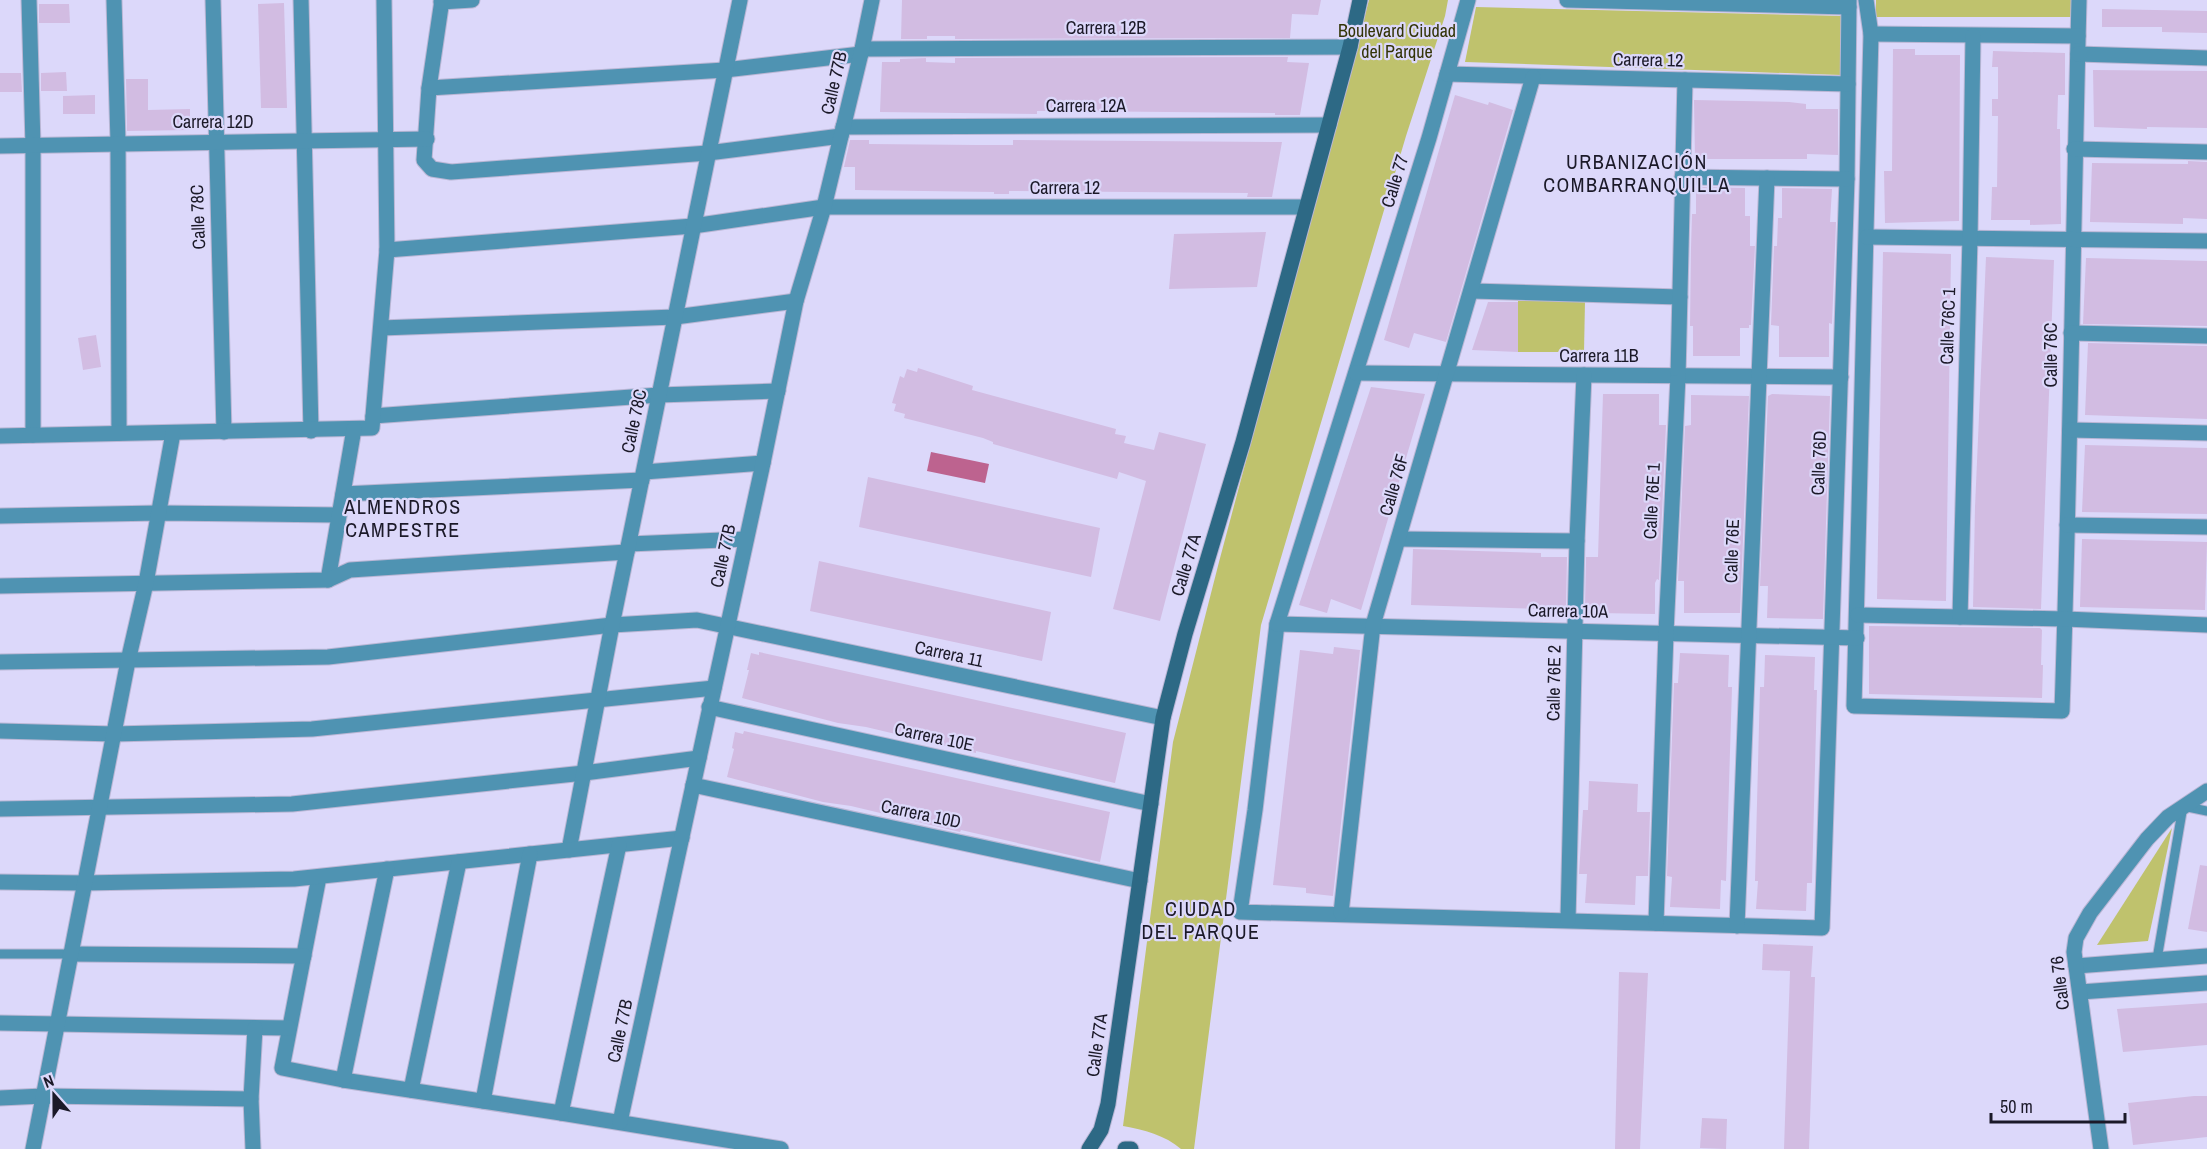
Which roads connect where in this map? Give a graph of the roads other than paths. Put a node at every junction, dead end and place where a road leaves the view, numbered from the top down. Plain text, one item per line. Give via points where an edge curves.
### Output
1 (29, 0) edge
2 (114, 0) edge
3 (213, 0) edge
4 (301, 0) edge
5 (384, 0) edge
6 (472, 0) edge
7 (740, 0) edge
8 (872, 0) edge
9 (1360, 0) edge
10 (1468, 0) edge
11 (1567, 0) edge
12 (1573, 0) edge
13 (1866, 0) edge
14 (2079, 0) edge
15 (441, 1) edge
16 (1849, 4) edge
17 (1871, 34) junction
18 (1973, 36) junction
19 (2078, 36) junction
20 (1350, 47) junction
21 (861, 51) junction
22 (2078, 54) junction
23 (2207, 58) edge
24 (724, 70) junction
25 (1447, 74) junction
26 (1533, 77) junction
27 (1685, 80) junction
28 (1848, 84) junction
29 (429, 88) junction
30 (1329, 125) junction
31 (842, 132) junction
32 (386, 140) junction
33 (427, 140) junction
34 (216, 141) junction
35 (305, 141) junction
36 (118, 142) junction
37 (33, 145) junction
38 (0, 146) edge
39 (2074, 149) junction
40 (2207, 152) edge
41 (708, 153) junction
42 (1682, 177) junction
43 (1767, 178) junction
44 (1847, 178) junction
45 (824, 207) junction
46 (1306, 207) junction
47 (693, 226) junction
48 (1867, 237) junction
49 (1970, 238) junction
50 (2073, 239) junction
51 (2207, 241) edge
52 (387, 250) junction
53 (1472, 291) junction
54 (1680, 297) junction
55 (796, 301) junction
56 (675, 317) junction
57 (381, 328) junction
58 (2071, 333) junction
59 (2207, 336) edge
60 (1356, 373) junction
61 (1445, 374) junction
62 (1584, 375) junction
63 (1678, 376) junction
64 (1759, 376) junction
65 (1841, 377) junction
66 (778, 391) junction
67 (659, 395) junction
68 (373, 416) junction
69 (354, 429) junction
70 (2070, 430) junction
71 (311, 431) junction
72 (224, 432) junction
73 (119, 433) junction
74 (173, 433) junction
75 (2207, 433) edge
76 (33, 435) junction
77 (0, 436) edge
78 (763, 463) junction
79 (643, 476) junction
80 (343, 494) junction
81 (158, 513) junction
82 (339, 515) junction
83 (0, 516) edge
84 (2067, 525) junction
85 (2207, 527) edge
86 (746, 539) junction
87 (1399, 539) junction
88 (1577, 541) junction
89 (628, 548) junction
90 (328, 580) junction
91 (146, 583) junction
92 (0, 586) edge
93 (1858, 615) junction
94 (1960, 617) junction
95 (2065, 619) junction
96 (1277, 624) junction
97 (612, 625) junction
98 (1373, 625) junction
99 (2207, 625) edge
100 (728, 627) junction
101 (1575, 631) junction
102 (1665, 633) junction
103 (1749, 634) junction
104 (1832, 637) junction
105 (1857, 638) junction
106 (128, 661) junction
107 (0, 662) edge
108 (714, 688) junction
109 (598, 700) junction
110 (710, 707) junction
111 (1163, 718) junction
112 (0, 731) edge
113 (114, 735) junction
114 (699, 758) junction
115 (584, 773) junction
116 (693, 785) junction
117 (2207, 791) edge
118 (1151, 804) junction
119 (2182, 806) junction
120 (100, 807) junction
121 (0, 809) edge
122 (2207, 811) edge
123 (682, 838) junction
124 (619, 845) junction
125 (570, 850) junction
126 (530, 854) junction
127 (459, 862) junction
128 (387, 869) junction
129 (319, 877) junction
130 (1140, 881) junction
131 (0, 882) edge
132 (84, 883) junction
133 (1341, 913) junction
134 (1568, 920) junction
135 (1656, 923) junction
136 (1737, 926) junction
137 (0, 954) edge
138 (70, 954) junction
139 (304, 956) junction
140 (2207, 956) edge
141 (2157, 959) junction
142 (2076, 966) junction
143 (2207, 983) edge
144 (2080, 992) junction
145 (0, 1023) edge
146 (58, 1024) junction
147 (255, 1028) junction
148 (290, 1028) junction
149 (343, 1080) junction
150 (411, 1090) junction
151 (43, 1096) junction
152 (0, 1098) edge
153 (251, 1099) junction
154 (483, 1101) junction
155 (561, 1113) junction
156 (620, 1122) junction
157 (33, 1149) edge
158 (253, 1149) edge
159 (781, 1149) edge
160 (1089, 1149) edge
161 (1125, 1149) edge
162 (1131, 1149) edge
163 (2101, 1149) edge

1 - 37 street
2 - 36 street
3 - 34 street, Calle 78C
4 - 35 street
5 - 32 street
6 - 15 street
7 - 24 street, Calle 78C
8 - 21 street, Calle 77B
9 - 20 street, Calle 77A
10 - 25 street, Calle 77
11 - 12 street
12 - 16 street
13 - 17 street
14 - 19 street, Calle 76C
15 - 29 street
16 - 28 street, Calle 76D
17 - 18 street
17 - 48 street
18 - 19 street
18 - 49 street, Calle 76C 1
19 - 22 street, Calle 76C
20 - 21 street, Carrera 12B
20 - 30 street, Calle 77A
21 - 24 street, Carrera 12B
21 - 31 street, Calle 77B
22 - 23 street
22 - 39 street, Calle 76C
24 - 29 street, Carrera 12B
24 - 41 street, Calle 78C
25 - 26 street, Carrera 12
25 - 60 street, Calle 77
26 - 27 street, Carrera 12
26 - 53 street, Calle 76F
27 - 28 street, Carrera 12
27 - 42 street, Calle 76E 1
28 - 44 street, Calle 76D
29 - 33 street
30 - 31 street, Carrera 12A
30 - 46 street, Calle 77A
31 - 41 street, Carrera 12A
31 - 45 street, Calle 77B
32 - 33 street, Carrera 12D
32 - 35 street, Carrera 12D
32 - 52 street
33 - 41 street, Carrera 12A via 424,160 432,169 451,172
34 - 35 street, Carrera 12D
34 - 36 street, Carrera 12D
34 - 72 street, Calle 78C
35 - 71 street
36 - 37 street, Carrera 12D
36 - 73 street
37 - 38 street, Carrera 12D
37 - 76 street
39 - 40 street
39 - 50 street, Calle 76C
41 - 47 street, Calle 78C
42 - 43 street
42 - 54 street, Calle 76E 1
43 - 44 street
43 - 64 street, Calle 76E
44 - 65 street, Calle 76D
45 - 46 street, Carrera 12
45 - 47 street, Carrera 12
45 - 55 street, Calle 77B
46 - 111 street, Calle 77A
47 - 52 street, Carrera 12
47 - 56 street, Calle 78C
48 - 49 street
48 - 93 street
49 - 50 street
49 - 94 street, Calle 76C 1
50 - 51 street
50 - 58 street, Calle 76C
52 - 57 street
53 - 54 street
53 - 61 street, Calle 76F
54 - 63 street, Calle 76E 1
55 - 56 street
55 - 66 street, Calle 77B
56 - 57 street
56 - 67 street, Calle 78C
57 - 68 street
58 - 59 street
58 - 70 street, Calle 76C
60 - 61 street, Carrera 11B
60 - 96 street, Calle 77
61 - 62 street, Carrera 11B
61 - 87 street, Calle 76F
62 - 63 street, Carrera 11B
62 - 88 street, Calle 76E 2
63 - 64 street, Carrera 11B
63 - 102 street, Calle 76E 1
64 - 65 street, Carrera 11B
64 - 103 street, Calle 76E
65 - 104 street, Calle 76D
66 - 67 street
66 - 78 street, Calle 77B
67 - 68 street
67 - 79 street, Calle 78C
68 - 69 street via 372,428
69 - 71 street
69 - 80 street
70 - 75 street
70 - 84 street, Calle 76C
71 - 72 street
72 - 74 street
73 - 74 street
73 - 76 street
74 - 81 street
76 - 77 street
78 - 79 street
78 - 86 street, Calle 77B
79 - 80 street
79 - 89 street, Calle 78C
80 - 82 street
81 - 82 street
81 - 83 street
81 - 91 street
82 - 90 street
84 - 85 street
84 - 95 street, Calle 76C
86 - 89 street
86 - 100 street, Calle 77B
87 - 88 street
87 - 98 street, Calle 76F
88 - 101 street, Calle 76E 2
89 - 90 street via 350,570
89 - 97 street, Calle 78C
90 - 91 street
91 - 92 street
91 - 106 street
93 - 94 street
93 - 105 street
94 - 95 street
95 - 99 street
95 - 105 street, Calle 76C via 2062,711 1854,706
96 - 98 street, Carrera 10A
96 - 133 street, Calle 77 via 1240,912
97 - 100 street, Carrera 11 via 697,620
97 - 106 street, Carrera 11 via 328,657
97 - 109 street, Calle 78C
98 - 101 street, Carrera 10A
98 - 133 street, Calle 76F
100 - 108 street, Calle 77B
100 - 111 street, Carrera 11
101 - 102 street, Carrera 10A
101 - 134 street, Calle 76E 2
102 - 103 street, Carrera 10A
102 - 135 street, Calle 76E 1
103 - 104 street, Carrera 10A
103 - 136 street, Calle 76E
104 - 105 street, Carrera 10A
104 - 136 street, Calle 76D via 1822,928
106 - 107 street, Carrera 11
106 - 113 street
108 - 109 street
108 - 110 street, Calle 77B
109 - 113 street via 312,729
109 - 115 street, Calle 78C
110 - 114 street, Calle 77B
110 - 118 street, Carrera 10E
111 - 118 street, Calle 77A
112 - 113 street
113 - 120 street
114 - 115 street
114 - 116 street, Calle 77B
115 - 120 street via 292,804
115 - 125 street, Calle 78C
116 - 123 street, Calle 77B
116 - 130 street, Carrera 10D
117 - 119 street, Calle 76
118 - 130 street, Calle 77A
119 - 122 lane
119 - 141 lane
119 - 142 street, Calle 76 via 2147,839 2090,913 2076,938
120 - 121 street
120 - 132 street
123 - 124 street
123 - 156 street, Calle 77B
124 - 125 street
124 - 155 street
125 - 126 street
126 - 127 street
126 - 154 street
127 - 128 street
127 - 150 street
128 - 129 street
128 - 149 street
129 - 132 street
129 - 139 street
130 - 160 street, Calle 77A via 1108,1104 1101,1130
131 - 132 street
132 - 138 street
133 - 134 street
134 - 135 street
135 - 136 street
137 - 138 lane
138 - 139 street
138 - 146 street
139 - 148 street
140 - 141 street
141 - 142 street
142 - 144 street, Calle 76
143 - 144 street
144 - 163 street, Calle 76
145 - 146 street
146 - 147 street
146 - 151 street
147 - 148 street
147 - 153 street
148 - 149 street via 282,1068
149 - 150 street
150 - 154 street
151 - 152 street
151 - 153 street
151 - 157 street
153 - 158 street
154 - 155 street
155 - 156 street
156 - 159 street
161 - 162 street

